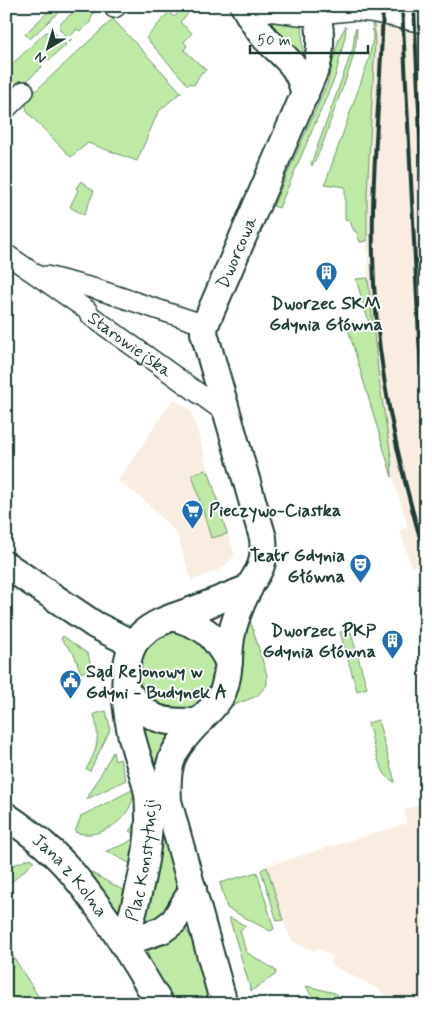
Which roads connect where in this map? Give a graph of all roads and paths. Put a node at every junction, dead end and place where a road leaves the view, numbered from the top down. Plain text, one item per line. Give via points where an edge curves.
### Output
1 (244, 6) edge
2 (264, 6) edge
3 (354, 6) edge
4 (316, 8) edge
5 (426, 19) edge
6 (24, 91) dead end
7 (305, 95) junction
8 (6, 109) edge
9 (6, 254) edge
10 (36, 273) junction
11 (96, 289) junction
12 (87, 310) junction
13 (205, 325) junction
14 (226, 413) junction
15 (6, 565) edge
16 (249, 588) junction
17 (173, 617) junction
18 (133, 644) junction
19 (229, 662) junction
20 (126, 690) junction
21 (199, 722) junction
22 (6, 816) edge
23 (193, 889) junction
24 (124, 943) junction
25 (160, 1004) edge
26 (224, 1004) edge

1 - 7 main road via 265,38 293,65
2 - 4 main road via 286,10
3 - 4 main road
3 - 5 main road
4 - 7 main road, Dworcowa via 321,28 320,52
6 - 8 street
7 - 13 main road, Dworcowa
9 - 10 street, Starowiejska
10 - 11 street, Starowiejska
10 - 12 street, Starowiejska
11 - 12 street
11 - 13 street, Starowiejska
12 - 14 street, Starowiejska
13 - 14 main road, Dworcowa via 205,340
14 - 16 main road, Plac Konstytucji via 263,538 263,558
15 - 18 main road via 95,624
16 - 17 main road
16 - 19 main road, Plac Konstytucji via 235,623
17 - 18 main road via 147,630
17 - 19 main road via 205,630 218,643
18 - 20 main road, Plac Konstytucji via 127,662
19 - 21 main road, Plac Konstytucji via 222,695
20 - 21 main road via 144,711 155,718 168,722
20 - 24 main road, Plac Konstytucji via 130,728 148,794 149,822 144,864
21 - 23 main road, Plac Konstytucji via 176,748 167,773 168,801
22 - 24 main road, Jana z Kolna via 53,853 72,873
23 - 24 main road via 174,920 162,930
23 - 26 main road, Plac Konstytucji
24 - 25 main road, Jana z Kolna

